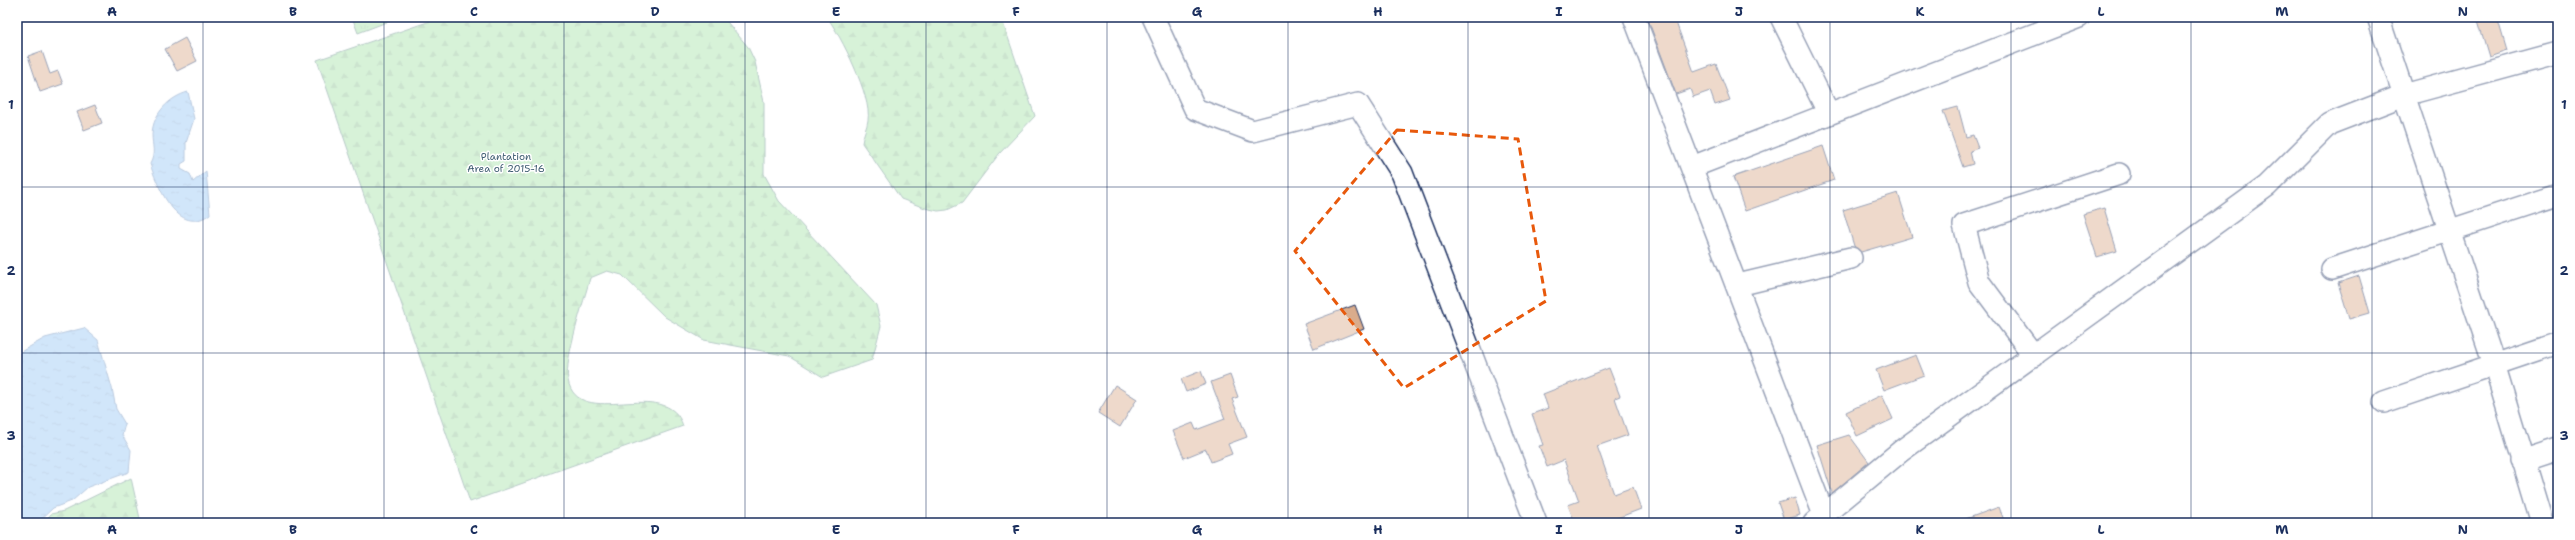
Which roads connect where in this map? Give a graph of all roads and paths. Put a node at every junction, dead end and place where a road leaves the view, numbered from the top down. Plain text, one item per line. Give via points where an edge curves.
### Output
1 (1153, 17) edge
2 (1634, 17) edge
3 (1781, 17) edge
4 (2080, 17) edge
5 (2378, 17) edge
6 (2558, 53) edge
7 (2404, 95) junction
8 (1830, 114) junction
9 (1692, 167) junction
10 (2119, 174) dead end
11 (2558, 195) edge
12 (2449, 230) junction
13 (1851, 258) dead end
14 (2332, 269) dead end
15 (1738, 285) junction
16 (2558, 343) edge
17 (2034, 356) junction
18 (2494, 364) junction
19 (2384, 402) dead end
20 (2558, 449) edge
21 (2522, 461) junction
22 (1822, 520) edge
23 (1536, 523) edge
24 (2542, 523) edge

1 - 23 street via 1196,109 1253,131 1358,104 1402,173
2 - 9 street
3 - 8 street
4 - 8 street
5 - 7 street
6 - 7 street
7 - 12 street
7 - 17 street via 2328,124 2266,186
8 - 9 street
9 - 15 street
10 - 17 street via 1964,226 1979,282
11 - 12 street
12 - 14 street
12 - 18 street
13 - 15 street
15 - 22 street
16 - 18 street
17 - 22 street via 1901,451
18 - 19 street
18 - 21 street
20 - 21 street
21 - 24 street

